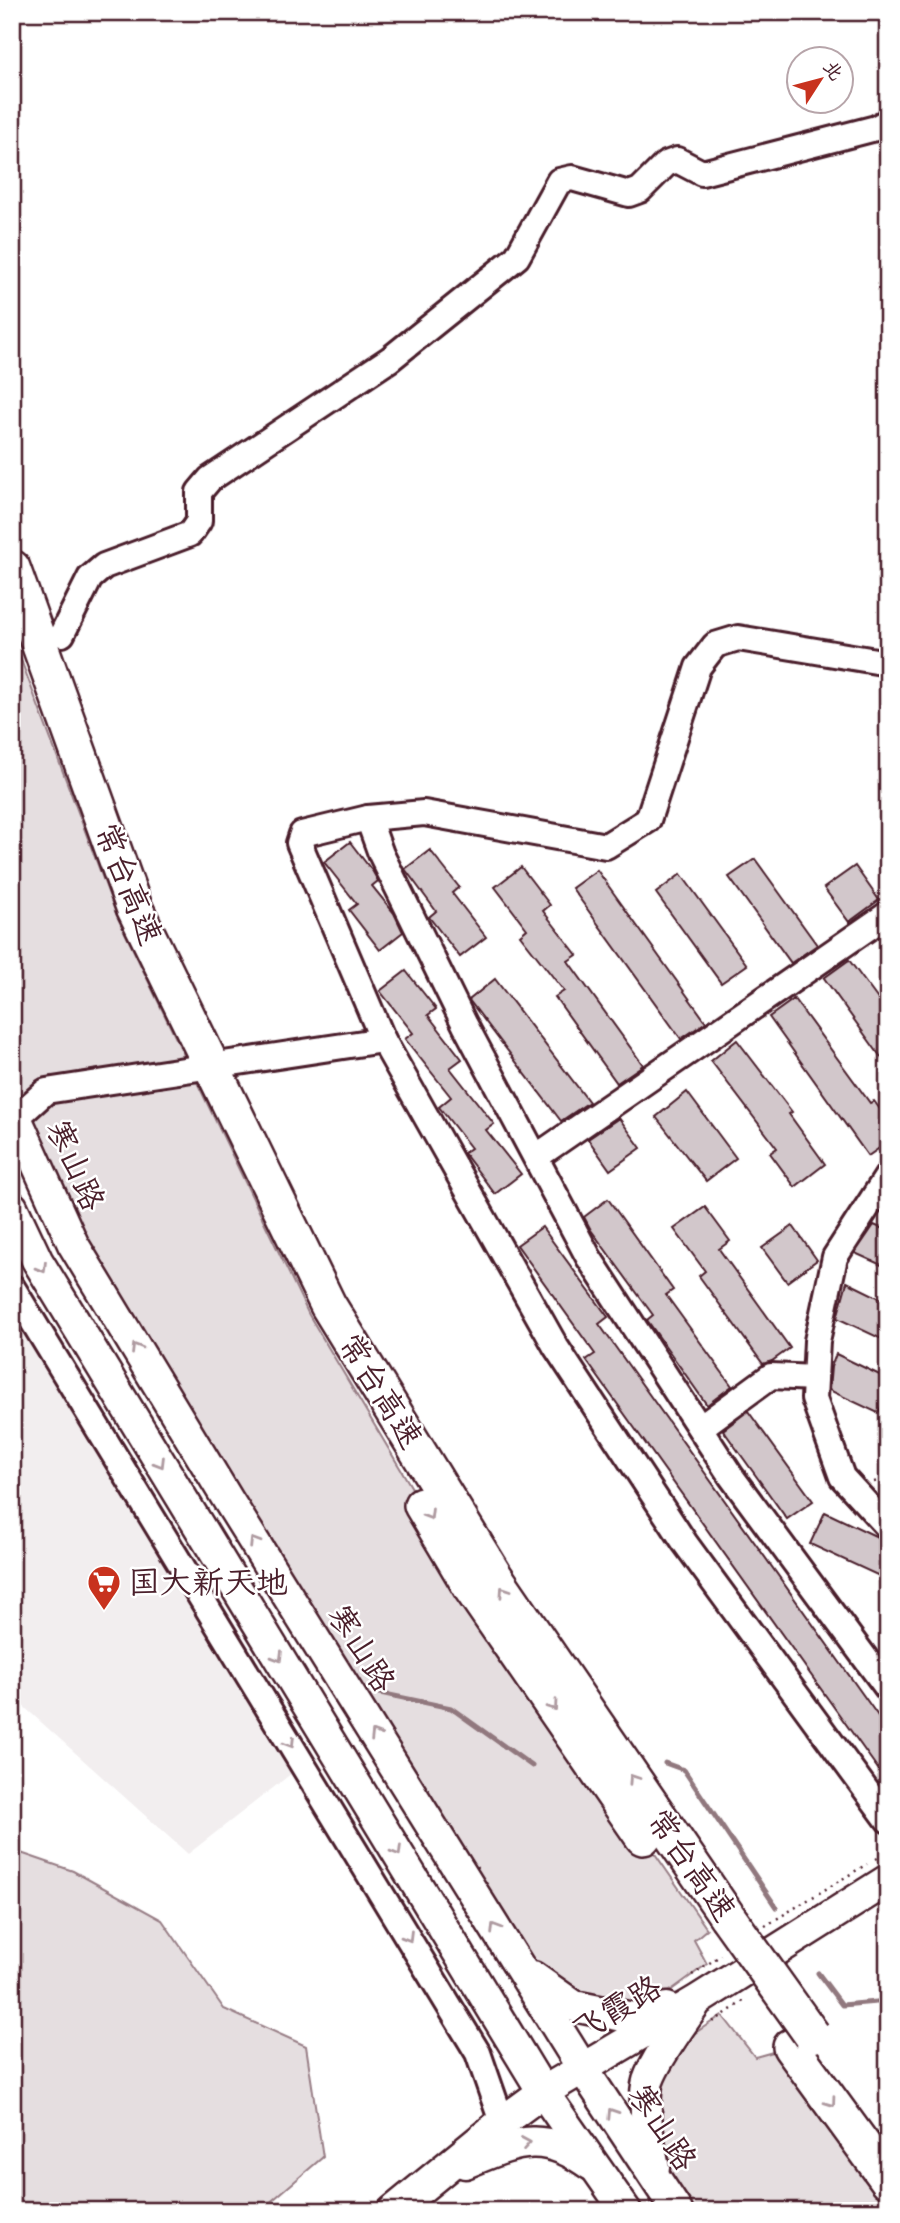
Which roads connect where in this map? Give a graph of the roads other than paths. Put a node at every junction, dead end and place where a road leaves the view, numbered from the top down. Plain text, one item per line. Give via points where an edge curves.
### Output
1 (888, 121) edge
2 (12, 568) edge
3 (62, 634) dead end
4 (12, 636) edge
5 (888, 663) edge
6 (368, 818) junction
7 (888, 914) edge
8 (383, 1040) junction
9 (14, 1116) edge
10 (536, 1157) junction
11 (888, 1175) edge
12 (12, 1207) edge
13 (12, 1287) edge
14 (815, 1378) junction
15 (700, 1428) junction
16 (888, 1527) edge
17 (888, 1689) edge
18 (888, 1820) edge
19 (888, 1880) edge
20 (717, 1923) junction
21 (520, 1968) junction
22 (698, 2000) junction
23 (801, 2041) junction
24 (515, 2046) junction
25 (583, 2069) junction
26 (543, 2092) junction
27 (502, 2122) junction
28 (888, 2140) edge
29 (597, 2169) junction
30 (439, 2173) junction
31 (888, 2180) edge
32 (657, 2181) junction
33 (393, 2211) edge
34 (626, 2211) edge
35 (677, 2211) edge

1 - 3 lane via 876,128 702,173 677,160 629,194 572,178 559,181 517,257 390,359 210,479 199,492 199,521 190,534 104,566 90,578
20 -> 2 highway, 常台高速 via 495,1577 328,1305 134,906
4 -> 20 highway, 常台高速 via 117,916 309,1315 472,1589
5 - 6 lane via 738,638 715,645 698,667 648,820 606,846 424,813
6 - 8 lane via 302,834 299,843
6 - 10 lane via 381,854 459,1012
7 - 10 lane
8 - 9 lane via 46,1091
8 - 18 lane via 556,1347 685,1543
21 -> 9 main road, 寒山路 via 73,1244
10 - 15 lane via 589,1258
11 - 14 lane via 835,1258 817,1341
12 -> 24 main road via 37,1260
13 -> 27 lane via 478,2053
14 - 15 lane via 771,1376
14 - 16 lane via 814,1399 842,1477
15 - 17 lane via 730,1476
19 - 22 main road, 飞霞路
20 - 23 highway, 常台高速, bridge
21 - 22 main road via 574,2006 633,2018
21 - 25 main road, 寒山路
22 - 25 main road, 飞霞路
22 - 32 main road via 648,2082 647,2134
23 - 28 highway, 常台高速
23 -> 31 highway, 常台高速
24 - 26 main road
24 - 27 main road via 520,2077
25 - 26 main road, 飞霞路
32 -> 25 main road, 寒山路
26 - 27 main road, 飞霞路
26 - 29 main road
27 - 30 main road, 飞霞路
30 -> 29 main road via 501,2148 543,2141 573,2152
29 - 34 main road
30 - 33 main road, 飞霞路
32 - 35 main road, 寒山路

